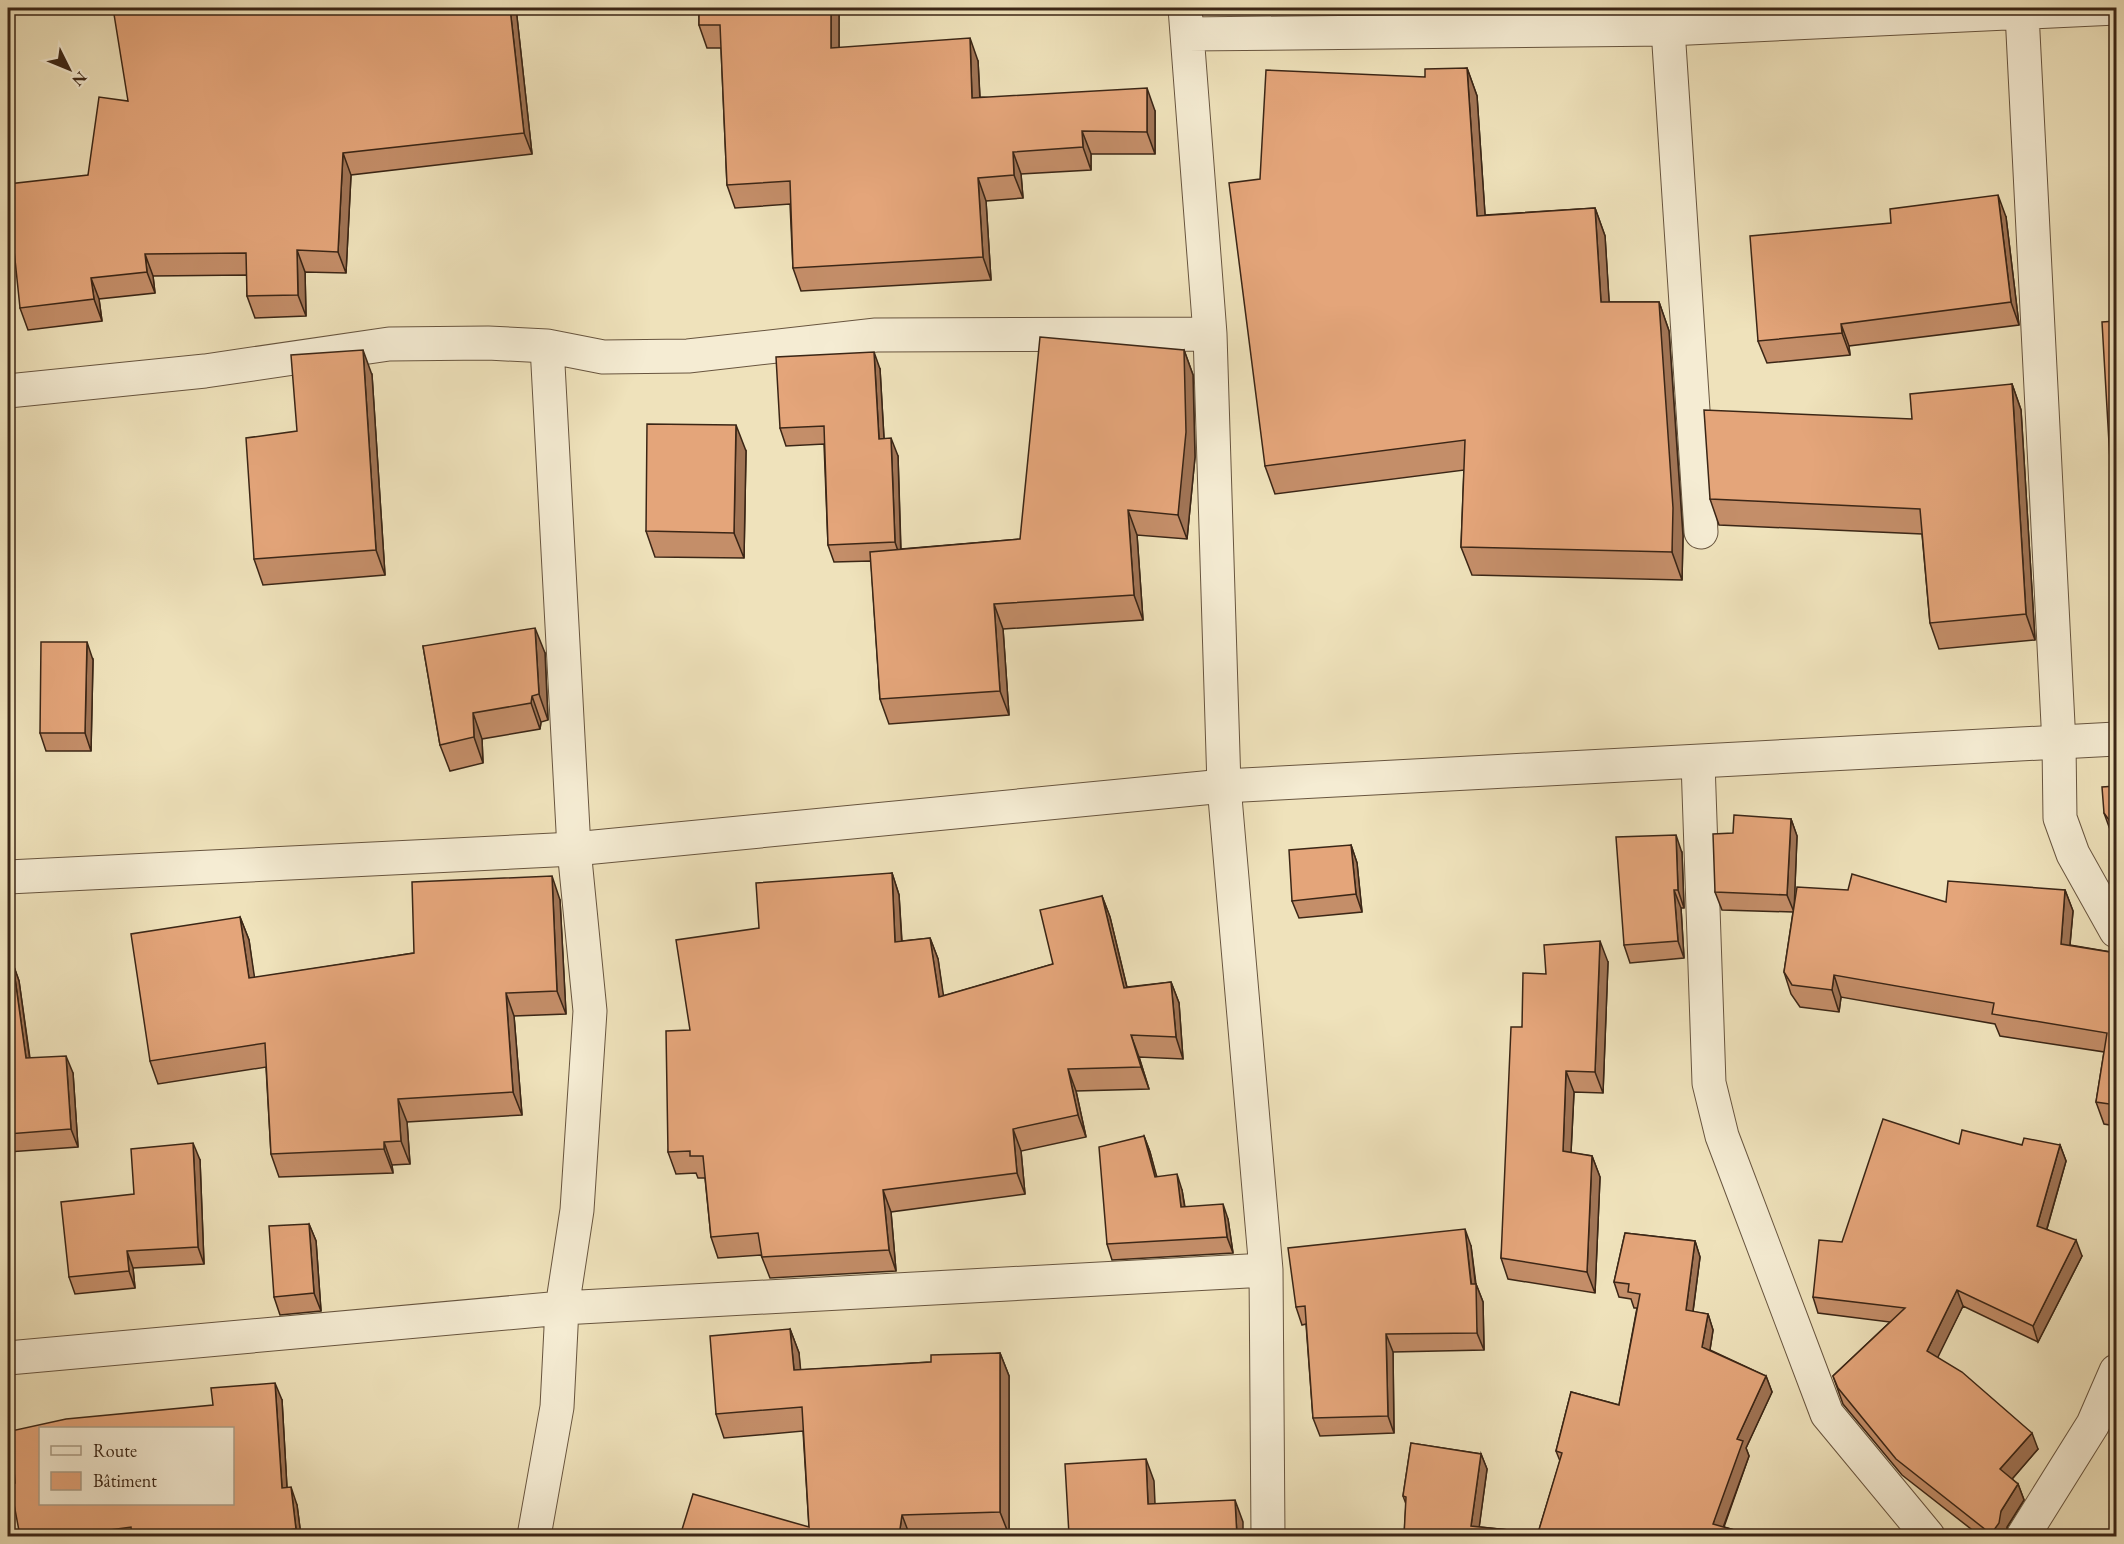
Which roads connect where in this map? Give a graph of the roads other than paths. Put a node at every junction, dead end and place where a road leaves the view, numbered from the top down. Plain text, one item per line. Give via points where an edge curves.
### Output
1 (2116, 8) edge
2 (2022, 13) junction
3 (1186, 21) edge
4 (1668, 29) junction
5 (1209, 334) junction
6 (547, 346) junction
7 (8, 391) edge
8 (1701, 532) dead end
9 (2116, 739) edge
10 (2059, 744) junction
11 (1698, 762) junction
12 (1224, 786) junction
13 (574, 849) junction
14 (8, 877) edge
15 (2116, 932) edge
16 (1266, 1270) junction
17 (562, 1308) junction
18 (8, 1358) edge
19 (2116, 1371) edge
20 (534, 1536) edge
21 (1268, 1536) edge
22 (1928, 1536) edge
23 (2023, 1536) edge

1 - 2 street
2 - 4 street
2 - 10 street
3 - 4 street
3 - 5 street
4 - 8 street
5 - 6 street via 876,335 688,356 603,357
5 - 12 street
6 - 7 street via 389,344 205,371
6 - 13 street
9 - 10 street
10 - 11 street
10 - 15 street via 2060,818 2073,854
11 - 12 street
11 - 22 street via 1709,1083 1722,1136 1827,1414
12 - 13 street
12 - 16 street
13 - 14 street
13 - 17 street via 590,1011 577,1210
16 - 17 street
16 - 21 street
17 - 18 street
17 - 20 street via 557,1407
19 - 23 street via 2093,1424

